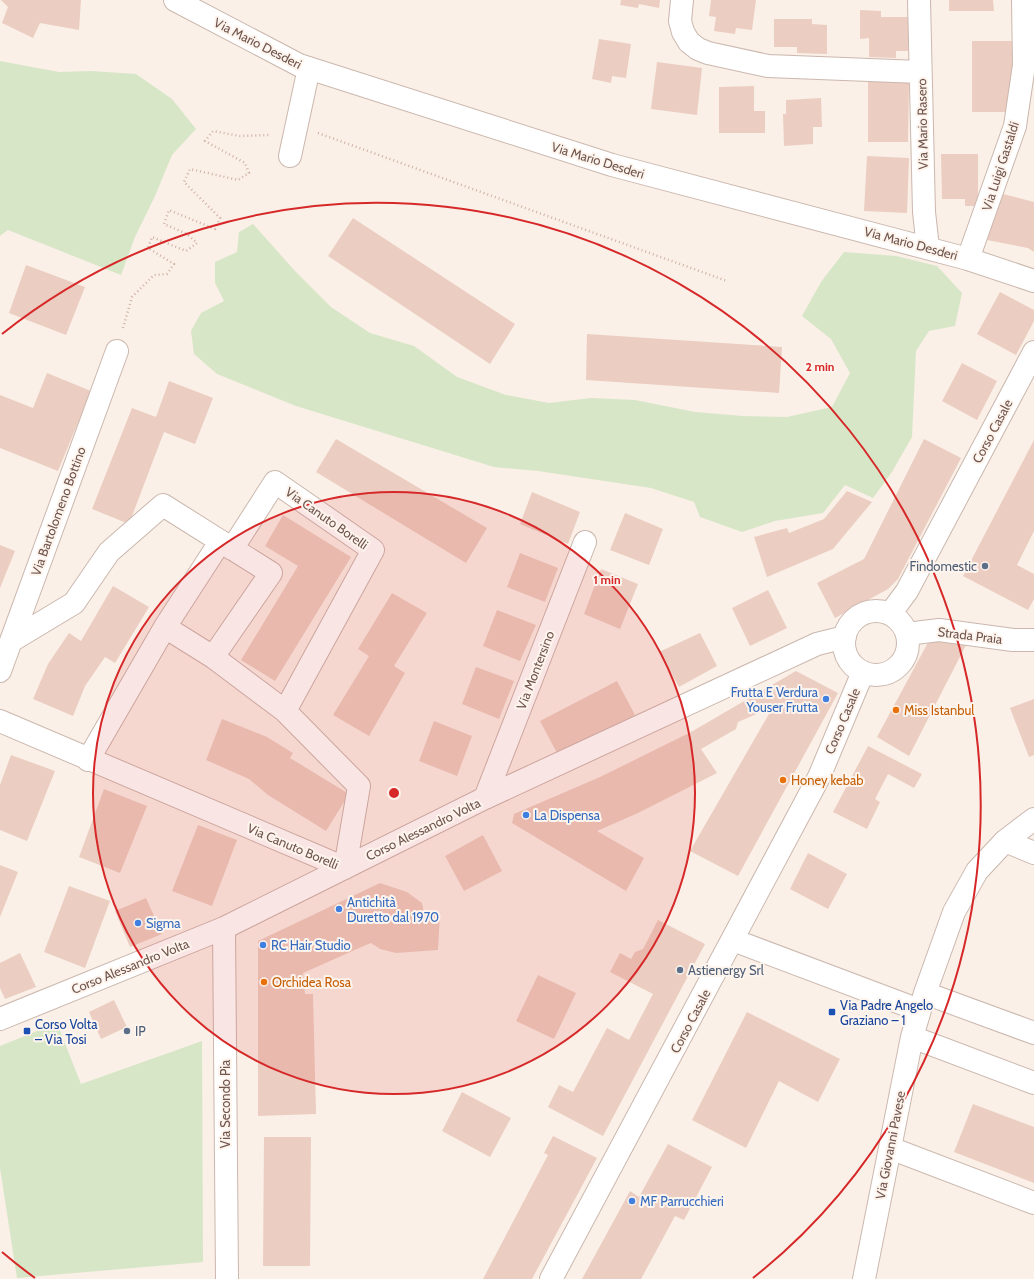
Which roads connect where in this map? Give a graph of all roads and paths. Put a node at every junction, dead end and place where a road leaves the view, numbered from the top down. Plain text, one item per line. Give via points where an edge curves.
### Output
1 (175, 0) edge
2 (682, 0) edge
3 (919, 0) edge
4 (1023, 0) edge
5 (309, 68) junction
6 (920, 72) junction
7 (296, 130) junction
8 (290, 156) dead end
9 (928, 248) junction
10 (968, 259) junction
11 (726, 281) dead end
12 (1034, 281) edge
13 (117, 352) joint
14 (1034, 352) edge
15 (1026, 386) edge
16 (585, 542) dead end
17 (226, 545) junction
18 (890, 614) junction
19 (165, 627) junction
20 (907, 634) junction
21 (845, 636) junction
22 (1034, 640) edge
23 (11, 641) junction
24 (213, 657) junction
25 (0, 671) edge
26 (863, 672) junction
27 (285, 711) junction
28 (0, 722) edge
29 (88, 760) junction
30 (485, 798) junction
31 (1034, 819) edge
32 (1006, 841) junction
33 (1034, 853) edge
34 (345, 868) junction
35 (224, 928) junction
36 (733, 940) junction
37 (922, 1002) junction
38 (0, 1019) edge
39 (1034, 1033) edge
40 (912, 1037) junction
41 (1034, 1083) edge
42 (890, 1148) junction
43 (1034, 1203) edge
44 (227, 1279) edge
45 (552, 1279) edge
46 (864, 1279) edge

1 - 5 street, Via Mario Desderi
2 - 6 street via 680,22 683,32 689,42 708,53 768,66
3 - 6 street, Via Mario Rasero
4 - 10 street, Via Luigi Gastaldi via 1024,64 1015,126
5 - 7 street
5 - 9 street, Via Mario Desderi via 612,165
6 - 9 street, Via Mario Rasero via 924,212
7 - 8 street
7 - 11 path
7 - 13 path via 240,136 213,131 206,141 245,162 249,173 238,180 190,169 184,182 220,218 215,230 169,210 164,224 187,234 197,243 186,251 152,237 148,248 174,264 167,274 154,275 132,296
9 - 10 street, Via Mario Desderi
10 - 12 street, Via Mario Desderi
13 - 23 street, Via Bartolomeno Bottino
14 - 15 street, Corso Casale
15 - 18 street, Corso Casale via 907,591
16 - 30 street, Via Montersino
17 - 19 street, Via Canuto Borelli
17 - 23 street via 163,504 109,552 74,603
17 - 24 street via 270,573
17 - 27 street, Via Canuto Borelli via 275,482 373,550
18 - 20 street via 900,620
18 - 21 street via 881,611 862,614 854,620
19 - 24 street, Via Canuto Borelli
19 - 29 street, Via Canuto Borelli
20 - 22 street, Strada Praia via 939,630 1013,640
20 - 26 street via 908,651 895,669 885,674
21 - 26 street via 844,647 848,658
21 - 30 street, Corso Alessandro Volta via 817,644
23 - 25 street, Via Bartolomeno Bottino
24 - 27 street, Via Canuto Borelli
26 - 36 street, Corso Casale via 819,778
27 - 34 street, Via Canuto Borelli via 359,786
28 - 29 street, Via Canuto Borelli
29 - 34 street, Via Canuto Borelli
30 - 34 street, Corso Alessandro Volta
31 - 32 street, Via Giovanni Pavese
32 - 33 street
32 - 37 street, Via Giovanni Pavese via 977,871 954,912
34 - 35 street, Corso Alessandro Volta
35 - 38 street, Corso Alessandro Volta
35 - 44 street, Via Secondo Pia
36 - 37 street
36 - 45 street, Corso Casale
37 - 39 street
37 - 40 street, Via Giovanni Pavese
40 - 41 street
40 - 42 street, Via Giovanni Pavese
42 - 43 street
42 - 46 street, Via Giovanni Pavese

